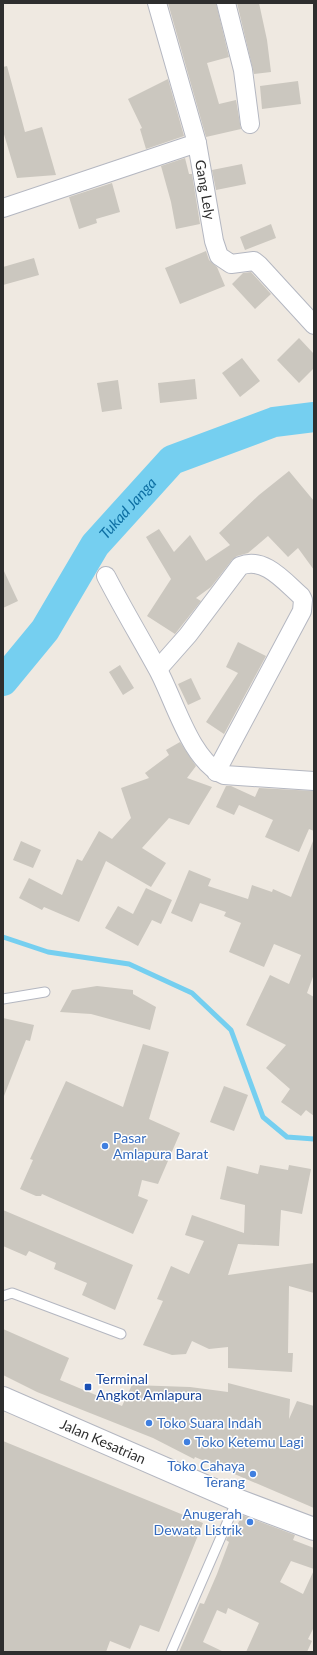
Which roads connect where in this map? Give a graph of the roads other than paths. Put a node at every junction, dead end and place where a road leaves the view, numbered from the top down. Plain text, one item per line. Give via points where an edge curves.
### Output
1 (157, 3) edge
2 (226, 3) edge
3 (250, 124) dead end
4 (197, 143) junction
5 (3, 208) edge
6 (314, 324) edge
7 (106, 576) dead end
8 (158, 669) junction
9 (216, 772) junction
10 (314, 781) edge
11 (45, 992) dead end
12 (3, 999) edge
13 (3, 1296) edge
14 (121, 1334) dead end
15 (3, 1398) edge
16 (237, 1500) junction
17 (314, 1528) edge
18 (171, 1652) edge

1 - 4 street, Gang Lely
2 - 3 street via 243,70
4 - 5 street
4 - 6 street, Gang Lely via 214,241 219,256 231,264 254,261
7 - 8 street
8 - 9 street via 195,746
8 - 9 street via 188,635 240,566 248,563 264,565 301,596 302,611
9 - 10 street via 224,775
11 - 12 lane
13 - 14 lane via 12,1292
15 - 16 street, Jalan Kesatrian
16 - 17 street, Jalan Kesatrian
16 - 18 lane

